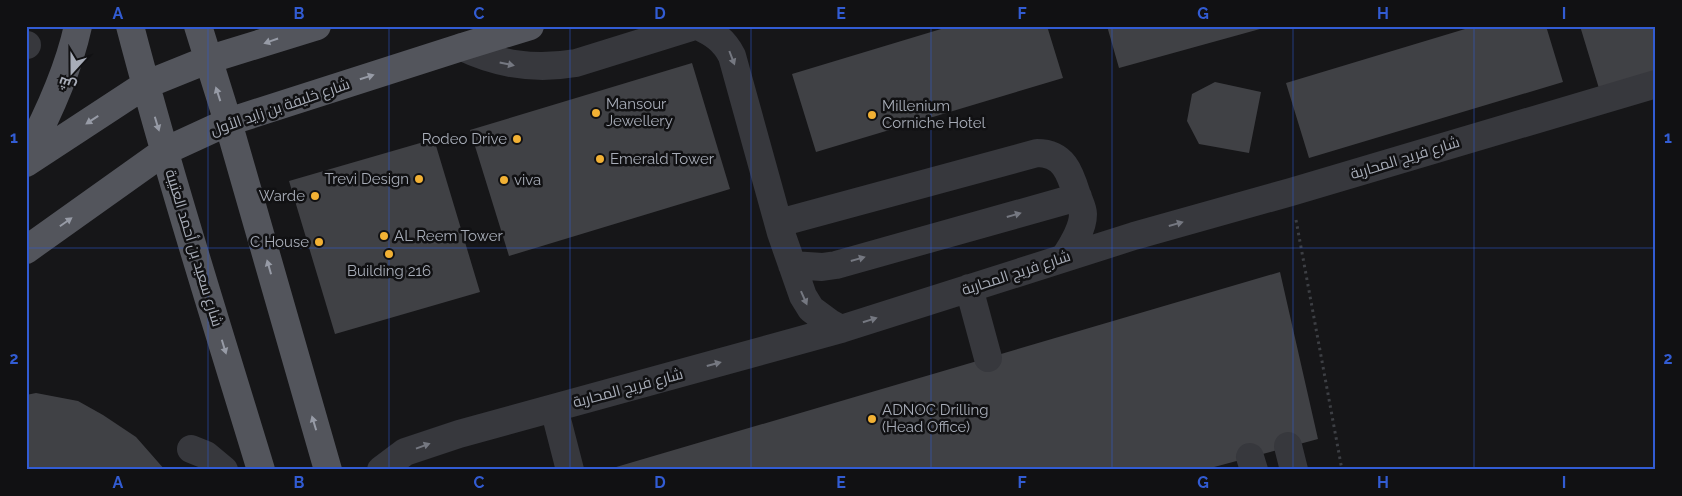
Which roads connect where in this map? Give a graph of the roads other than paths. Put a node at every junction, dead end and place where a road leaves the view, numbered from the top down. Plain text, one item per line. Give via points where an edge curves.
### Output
1 (78, 26) edge
2 (130, 26) edge
3 (198, 26) edge
4 (317, 26) edge
5 (530, 26) edge
6 (697, 26) edge
7 (462, 46) junction
8 (207, 60) junction
9 (1656, 84) edge
10 (145, 85) junction
11 (228, 122) junction
12 (165, 152) junction
13 (26, 156) edge
14 (26, 162) edge
15 (1080, 205) junction
16 (778, 223) junction
17 (1134, 236) junction
18 (26, 250) edge
19 (1064, 258) junction
20 (792, 266) junction
21 (970, 288) junction
22 (841, 329) junction
23 (988, 358) dead end
24 (554, 408) junction
25 (192, 450) dead end
26 (224, 470) edge
27 (261, 470) edge
28 (328, 470) edge
29 (381, 470) edge
30 (570, 470) edge

1 - 13 main road via 62,80
2 - 10 main road, شارع سعيد بن أحمد العتيبة
3 - 8 main road
4 -> 8 main road
5 - 7 main road, شارع خليفة بن زايد الأول
7 -> 6 lane via 479,55 517,66 557,66
6 -> 16 lane via 717,36 732,56
11 -> 7 main road, شارع خليفة بن زايد الأول
8 - 10 main road
11 -> 8 main road
17 -> 9 lane, شارع فريج المحاربة
10 -> 12 main road, شارع سعيد بن أحمد العتيبة
10 -> 14 main road
11 - 12 main road, شارع خليفة بن زايد الأول
28 -> 11 main road
18 -> 12 main road, شارع خليفة بن زايد الأول
12 -> 27 main road, شارع سعيد بن أحمد العتيبة
15 - 16 lane via 1065,166 1046,153 1038,153
15 - 17 lane via 1107,226
15 - 19 lane via 1074,241
20 -> 15 lane via 836,265
16 - 20 lane
17 - 19 lane, شارع فريج المحاربة
19 - 21 lane, شارع فريج المحاربة
20 -> 22 lane via 811,309
22 -> 21 lane, شارع فريج المحاربة
21 - 23 lane
24 -> 22 lane, شارع فريج المحاربة
29 -> 24 lane, شارع فريج المحاربة via 405,452 423,445
24 - 30 lane
25 - 26 lane via 206,455

